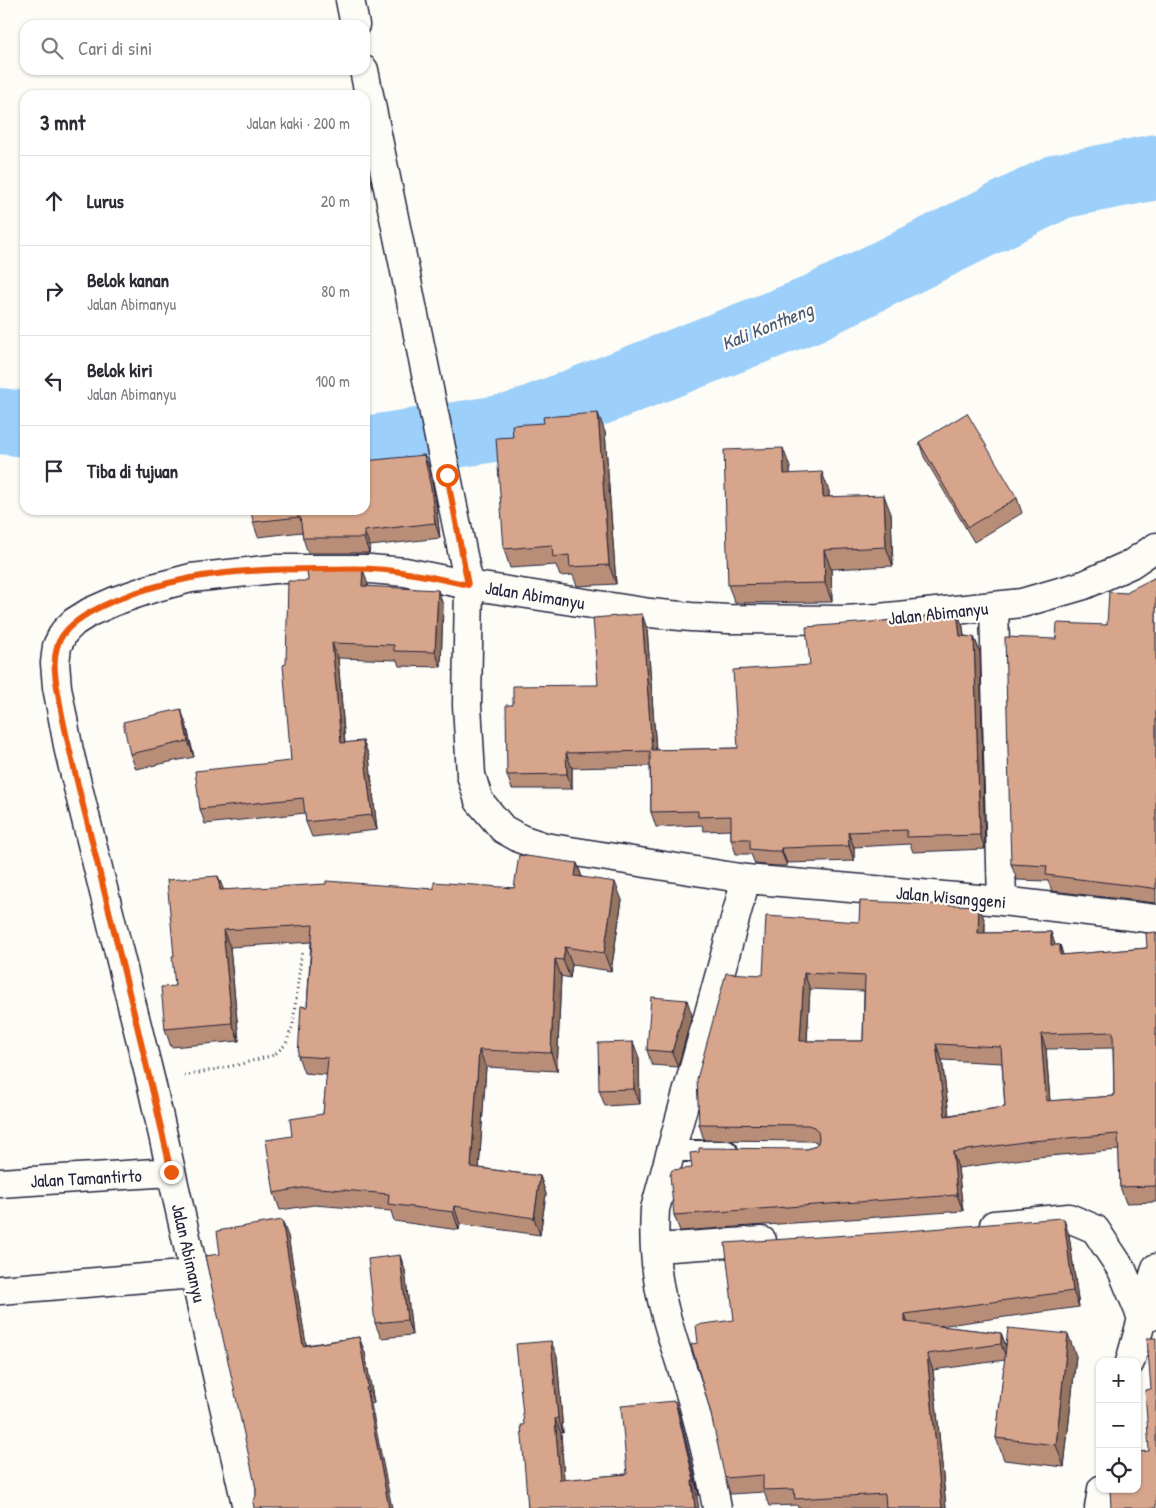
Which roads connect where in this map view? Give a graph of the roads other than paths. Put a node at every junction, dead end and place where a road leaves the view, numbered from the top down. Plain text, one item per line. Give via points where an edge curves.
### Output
1 (350, 0) edge
2 (354, 20) edge
3 (365, 75) edge
4 (368, 90) edge
5 (370, 99) edge
6 (1156, 547) edge
7 (468, 585) junction
8 (994, 607) junction
9 (746, 879) junction
10 (1002, 901) junction
11 (1156, 919) edge
12 (671, 1150) junction
13 (747, 1152) edge
14 (171, 1172) junction
15 (0, 1183) edge
16 (972, 1226) edge
17 (782, 1240) edge
18 (656, 1248) junction
19 (1156, 1268) edge
20 (194, 1274) junction
21 (0, 1290) edge
22 (1149, 1316) edge
23 (1132, 1358) edge
24 (1101, 1493) edge
25 (247, 1508) edge
26 (717, 1508) edge
27 (1099, 1508) edge

1 - 2 street
3 - 4 street, Jalan Wisanggeni
5 - 7 street, Jalan Wisanggeni
6 - 8 street, Jalan Abimanyu via 1131,564 1084,585 1022,603
7 - 8 street, Jalan Abimanyu via 650,613 728,619 879,618
7 - 9 street, Jalan Wisanggeni via 467,705 472,775 479,801 503,829 545,847
7 - 14 street, Jalan Abimanyu via 405,572 370,569 234,572 192,578 115,601 82,617 64,632 54,663 69,751
8 - 10 street
9 - 10 street, Jalan Wisanggeni
9 - 12 street
10 - 11 street, Jalan Wisanggeni
12 - 13 lane
12 - 18 street via 655,1209
14 - 15 street, Jalan Tamantirto
14 - 20 street, Jalan Abimanyu
16 - 22 street via 1070,1218 1095,1229
17 - 18 street
18 - 26 street via 665,1312 693,1403
19 - 22 street
20 - 21 street
20 - 25 street, Jalan Abimanyu
22 - 23 street
24 - 27 street

